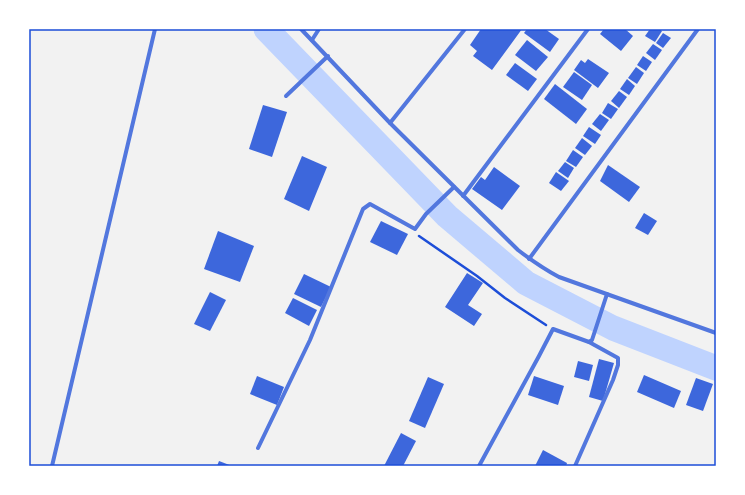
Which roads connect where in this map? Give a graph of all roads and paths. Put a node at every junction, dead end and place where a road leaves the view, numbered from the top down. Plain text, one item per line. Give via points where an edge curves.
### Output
1 (155, 29) edge
2 (301, 29) edge
3 (319, 29) edge
4 (465, 29) edge
5 (588, 29) edge
6 (698, 29) edge
7 (312, 40) junction
8 (327, 57) junction
9 (286, 96) dead end
10 (390, 123) junction
11 (453, 188) junction
12 (463, 196) junction
13 (415, 229) junction
14 (529, 259) junction
15 (607, 294) junction
16 (553, 329) junction
17 (716, 333) edge
18 (589, 342) junction
19 (258, 448) dead end
20 (52, 466) edge
21 (479, 466) edge
22 (575, 466) edge

1 - 20 street
2 - 7 street
3 - 7 street
4 - 10 street
5 - 12 street
6 - 14 street
7 - 8 street
8 - 9 street
8 - 10 street
10 - 11 street
11 - 12 street
11 - 13 street via 426,214
12 - 14 street
13 - 16 path via 423,239
13 - 19 street via 370,204 363,209 310,340
14 - 15 street via 559,277
15 - 17 street
15 - 18 street via 592,340
16 - 18 street
16 - 21 street
18 - 22 street via 618,358 618,365 614,380

